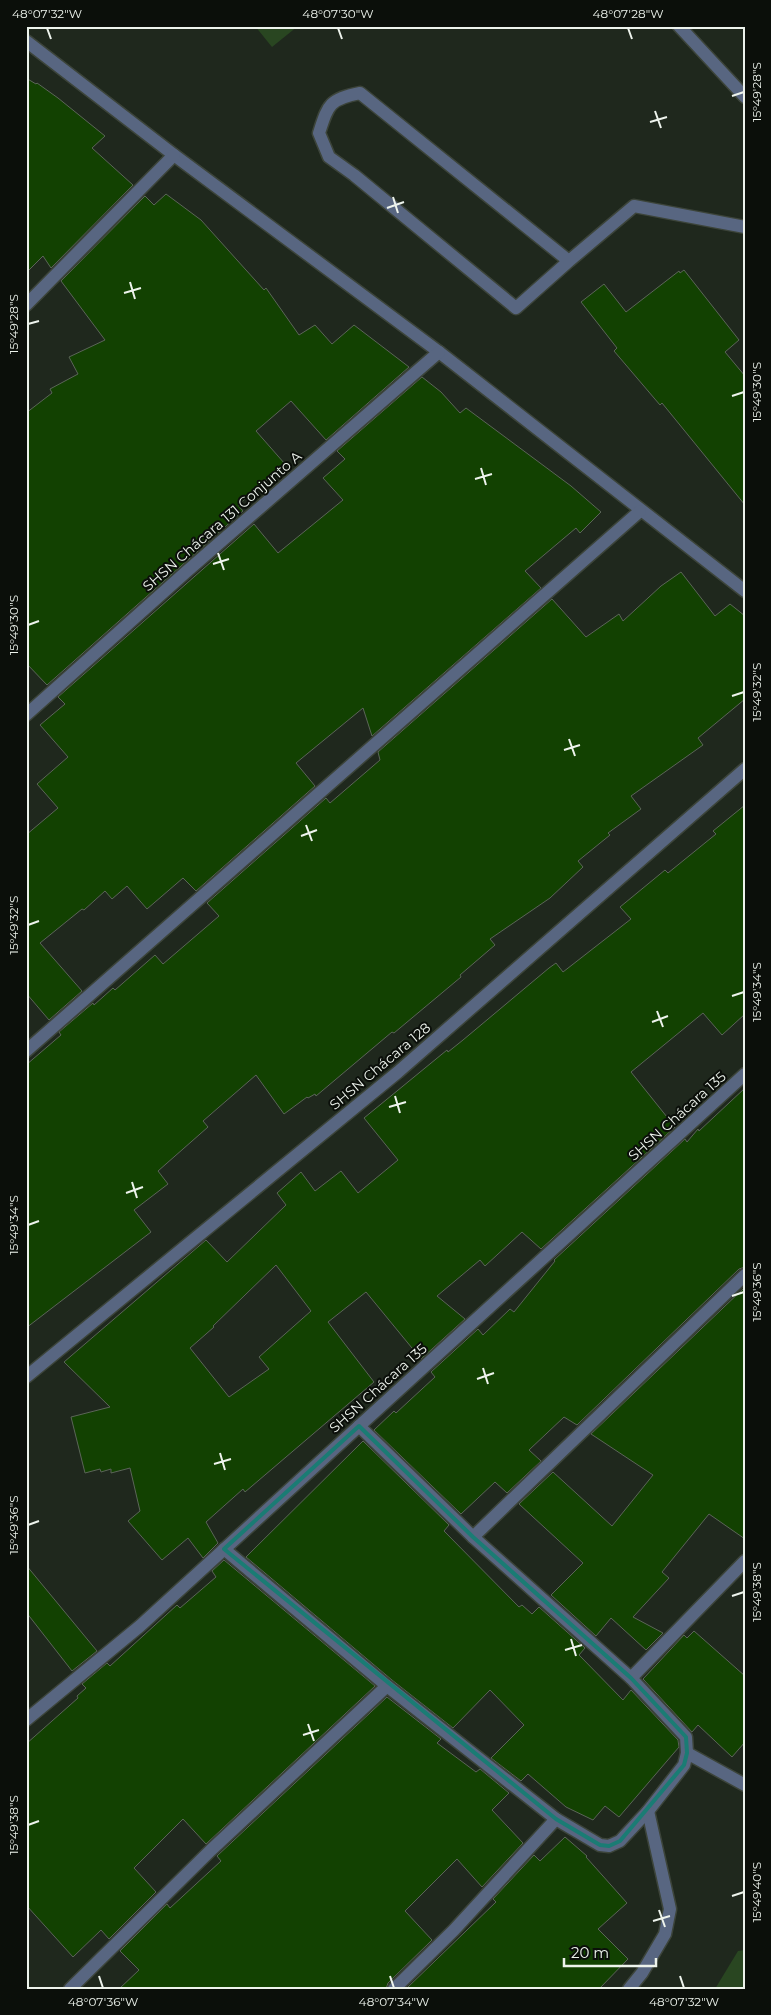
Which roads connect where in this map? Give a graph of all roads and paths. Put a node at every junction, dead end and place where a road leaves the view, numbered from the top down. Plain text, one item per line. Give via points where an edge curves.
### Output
1 (680, 26) edge
2 (26, 41) edge
3 (745, 97) edge
4 (174, 154) junction
5 (745, 227) edge
6 (569, 261) junction
7 (26, 305) edge
8 (439, 352) junction
9 (640, 511) junction
10 (745, 591) edge
11 (26, 715) edge
12 (745, 769) edge
13 (26, 1051) edge
14 (745, 1074) edge
15 (745, 1275) edge
16 (26, 1377) edge
17 (359, 1426) junction
18 (473, 1537) junction
19 (224, 1549) junction
20 (745, 1561) edge
21 (632, 1678) junction
22 (387, 1686) junction
23 (26, 1720) edge
24 (687, 1753) junction
25 (745, 1785) edge
26 (648, 1811) junction
27 (556, 1819) junction
28 (70, 1989) edge
29 (394, 1989) edge
30 (629, 1989) edge

1 - 3 street
2 - 4 street
4 - 7 street
4 - 8 street
5 - 6 street via 634,206
6 - 6 street via 360,93 341,96 327,108 319,133 329,157 516,308
8 - 9 street
8 - 11 street, SHSN Chácara 131 Conjunto A
9 - 10 street
9 - 13 street
12 - 16 street, SHSN Chácara 128 via 398,1072
14 - 17 street, SHSN Chácara 135
15 - 18 street
17 - 18 street
17 - 19 street, SHSN Chácara 135
18 - 21 street
19 - 22 street
19 - 23 street, SHSN Chácara 135 via 140,1626
20 - 21 street
21 - 24 street via 686,1737
22 - 27 street
22 - 28 street via 211,1850
24 - 25 street
24 - 26 street via 684,1765
26 - 27 street via 620,1841 609,1846 600,1845
26 - 30 street via 670,1909 665,1934
27 - 29 street via 454,1930

